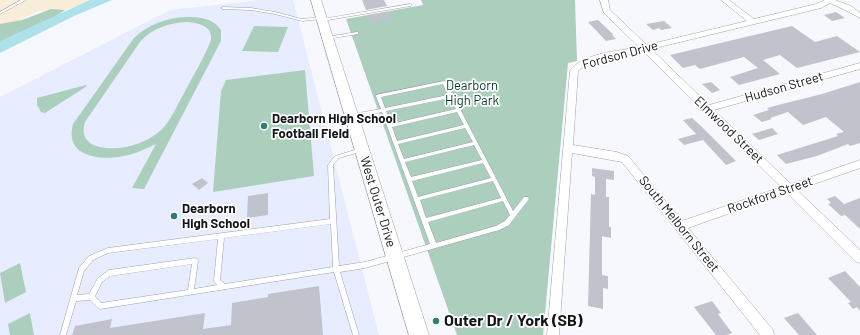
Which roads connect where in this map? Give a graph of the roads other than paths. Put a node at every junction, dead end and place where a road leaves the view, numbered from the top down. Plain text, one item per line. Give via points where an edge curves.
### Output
1 (24, 0) edge
2 (316, 0) edge
3 (604, 0) edge
4 (725, 0) edge
5 (827, 1) edge
6 (410, 5) dead end
7 (224, 8) dead end
8 (0, 13) edge
9 (860, 16) edge
10 (322, 19) junction
11 (753, 22) junction
12 (357, 33) dead end
13 (327, 38) junction
14 (645, 48) junction
15 (860, 66) edge
16 (452, 96) junction
17 (708, 109) junction
18 (459, 110) junction
19 (384, 111) junction
20 (352, 116) junction
21 (389, 126) junction
22 (467, 126) junction
23 (396, 143) junction
24 (476, 143) junction
25 (567, 148) junction
26 (362, 150) junction
27 (402, 161) junction
28 (485, 161) junction
29 (860, 164) edge
30 (494, 179) junction
31 (409, 180) junction
32 (788, 188) junction
33 (417, 199) junction
34 (504, 199) junction
35 (526, 199) dead end
36 (513, 216) junction
37 (333, 221) junction
38 (425, 221) junction
39 (681, 226) junction
40 (221, 236) junction
41 (434, 246) junction
42 (395, 257) junction
43 (860, 258) edge
44 (336, 269) junction
45 (223, 286) junction
46 (191, 291) junction
47 (91, 297) junction
48 (74, 298) junction
49 (63, 335) edge
50 (356, 335) edge
51 (419, 335) edge
52 (553, 335) edge
53 (768, 335) edge

1 - 8 lane
2 - 10 main road, West Outer Drive
3 - 14 street, Elmwood Street via 607,11
4 - 11 street
5 - 9 street via 848,8
5 - 11 street, Fordson Drive via 818,6
6 - 10 lane
7 - 10 lane via 252,9 302,20
10 - 13 main road, West Outer Drive
11 - 14 street, Fordson Drive
12 - 13 lane
13 - 20 main road, West Outer Drive
14 - 17 street, Elmwood Street
14 - 25 street, Fordson Drive via 581,63 576,67
15 - 17 street, Hudson Street
16 - 18 lane
16 - 19 lane
16 - 19 lane via 444,82 378,96
17 - 32 street, Elmwood Street
18 - 21 lane
18 - 22 lane
19 - 20 lane
19 - 21 lane
20 - 26 main road, West Outer Drive
21 - 23 lane
22 - 23 lane
22 - 24 lane
23 - 27 lane
24 - 27 lane
24 - 28 lane
25 - 39 street, South Melborn Street via 625,159
25 - 52 street, Fordson Drive
26 - 37 lane via 337,157 330,163
26 - 42 main road, West Outer Drive
27 - 31 lane
28 - 30 lane
28 - 31 lane
29 - 32 street, Rockford Street
30 - 33 lane
30 - 34 lane
31 - 33 lane
32 - 39 street, Rockford Street
32 - 43 street, Elmwood Street
33 - 38 lane
34 - 36 lane
34 - 38 lane
35 - 36 lane
36 - 41 lane via 497,228
37 - 40 lane
37 - 44 lane
38 - 41 lane
39 - 53 street, South Melborn Street
40 - 45 lane via 217,281
40 - 48 lane via 108,251 91,258 81,270
41 - 42 lane
42 - 44 lane
42 - 51 main road, West Outer Drive
44 - 45 lane
44 - 50 lane
45 - 46 lane
46 - 47 lane via 100,306
46 - 47 lane via 195,261 109,273 100,280
47 - 48 lane
48 - 49 lane

